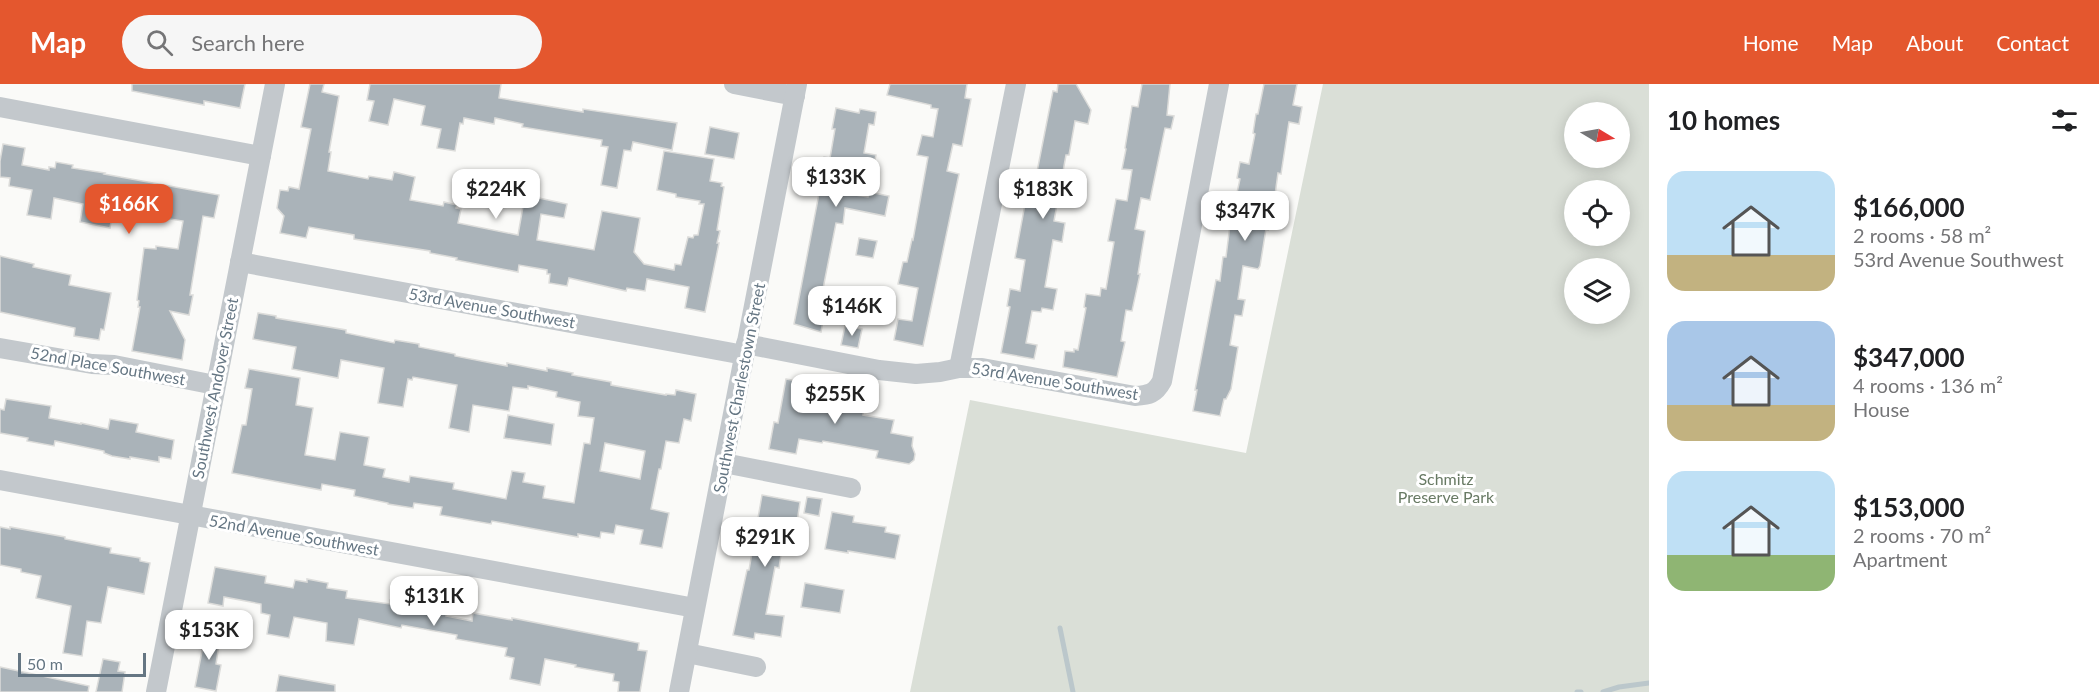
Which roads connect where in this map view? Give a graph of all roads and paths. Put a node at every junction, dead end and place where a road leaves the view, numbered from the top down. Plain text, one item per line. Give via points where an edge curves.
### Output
1 (275, 84) edge
2 (734, 84) edge
3 (1016, 84) edge
4 (1219, 84) edge
5 (796, 90) edge
6 (0, 107) edge
7 (261, 156) junction
8 (240, 262) junction
9 (0, 348) edge
10 (745, 349) junction
11 (959, 368) junction
12 (215, 385) junction
13 (724, 463) junction
14 (0, 480) edge
15 (851, 488) dead end
16 (189, 516) junction
17 (695, 608) junction
18 (687, 653) junction
19 (756, 666) dead end
20 (156, 692) edge
21 (679, 692) edge

1 - 7 street, Southwest Andover Street
2 - 5 street
3 - 11 street
4 - 11 street, 53rd Avenue Southwest via 1158,389 1151,395 1135,396 982,368
5 - 10 street, Southwest Charlestown Street
6 - 7 street
7 - 8 street, Southwest Andover Street
8 - 10 street, 53rd Avenue Southwest
8 - 12 street, Southwest Andover Street
9 - 12 street, 52nd Place Southwest
10 - 11 street, 53rd Avenue Southwest via 916,374
10 - 13 street, Southwest Charlestown Street
12 - 16 street, Southwest Andover Street
13 - 15 street
13 - 17 street, Southwest Charlestown Street
14 - 16 street, 52nd Avenue Southwest
16 - 17 street, 52nd Avenue Southwest
16 - 20 street, Southwest Andover Street
17 - 18 street, Southwest Charlestown Street
18 - 19 street
18 - 21 street, Southwest Charlestown Street

